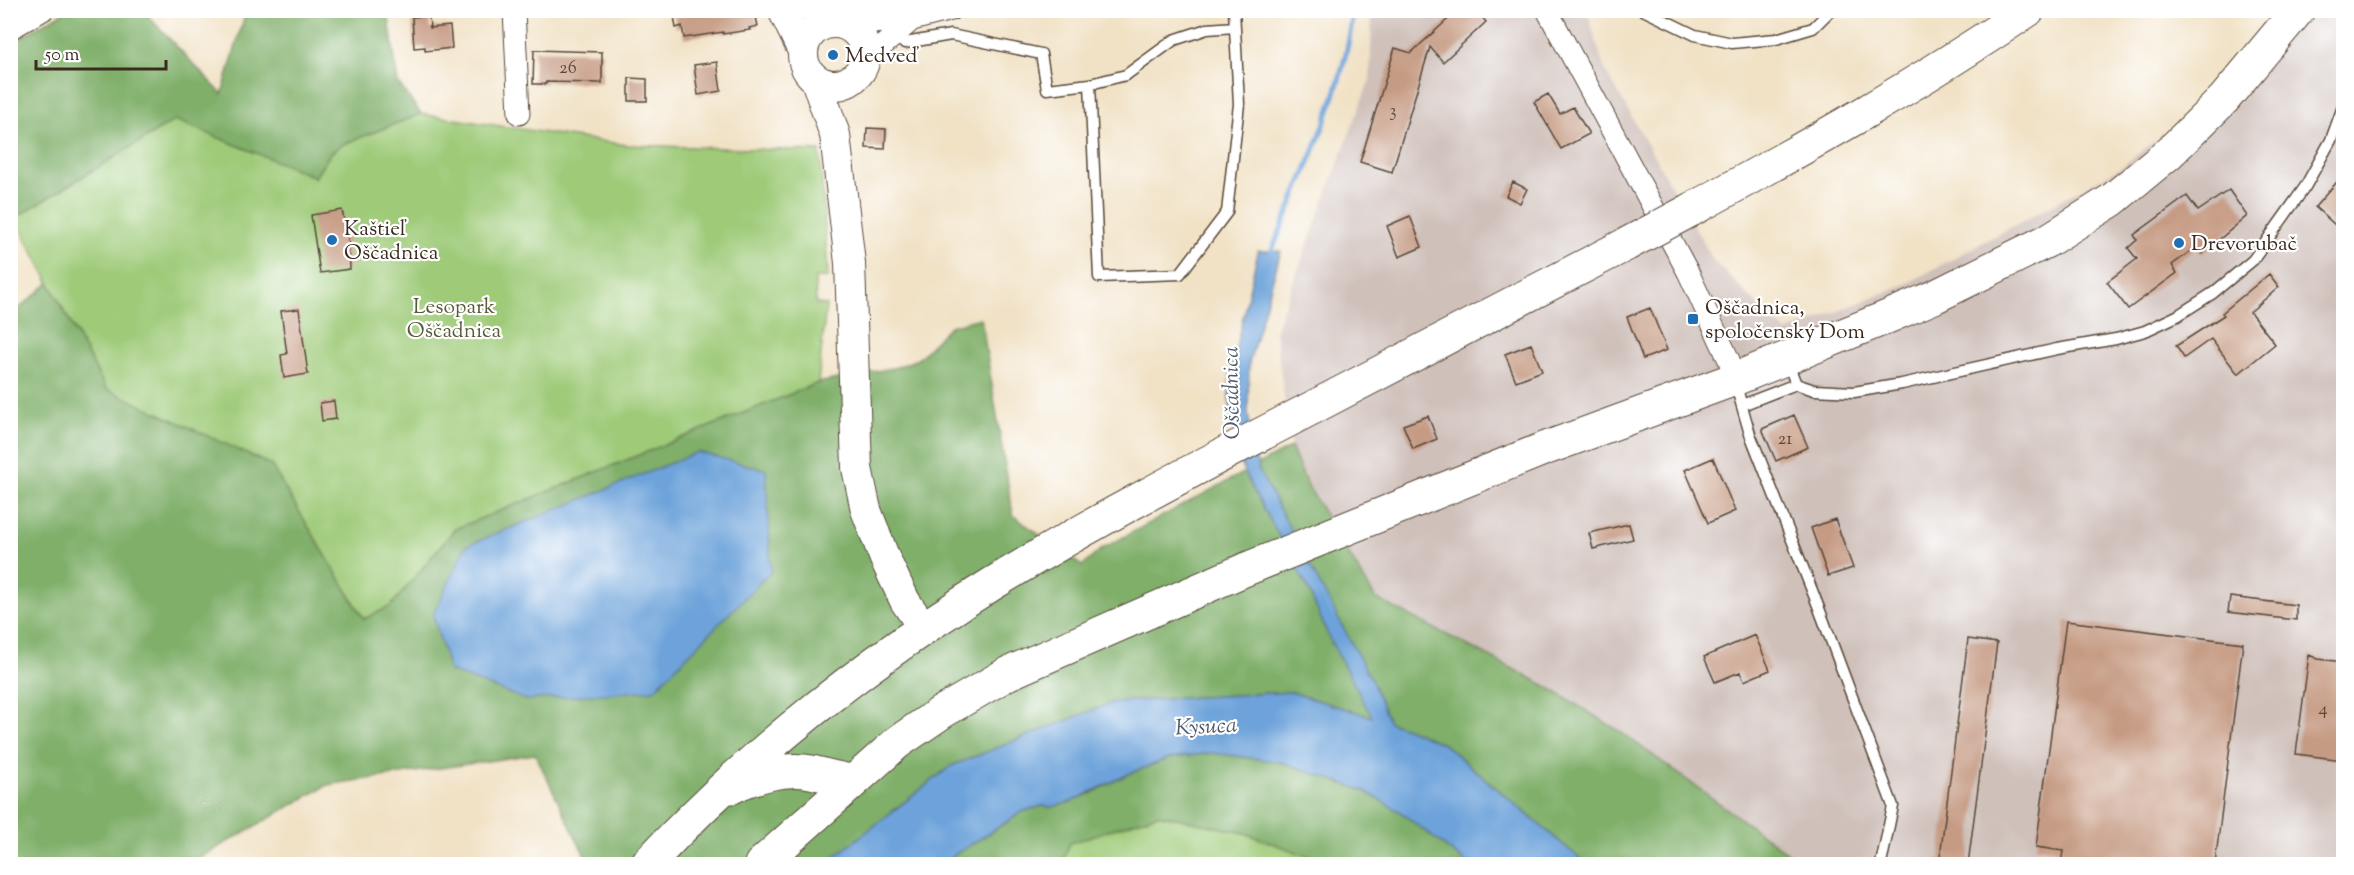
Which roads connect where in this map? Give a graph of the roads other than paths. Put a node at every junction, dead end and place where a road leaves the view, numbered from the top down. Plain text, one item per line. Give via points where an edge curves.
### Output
1 (43, 10) edge
2 (514, 10) edge
3 (783, 10) edge
4 (951, 10) edge
5 (1234, 10) edge
6 (1547, 10) edge
7 (1643, 10) edge
8 (1831, 10) edge
9 (2028, 10) edge
10 (2298, 10) edge
11 (826, 20) edge
12 (912, 20) junction
13 (1235, 27) junction
14 (10, 29) edge
15 (892, 37) junction
16 (803, 51) junction
17 (858, 71) junction
18 (816, 80) junction
19 (1090, 84) junction
20 (2343, 104) edge
21 (519, 114) dead end
22 (835, 135) junction
23 (1791, 371) junction
24 (1738, 392) junction
25 (924, 628) junction
26 (780, 772) junction
27 (853, 781) junction
28 (717, 794) junction
29 (804, 824) junction
30 (647, 864) edge
31 (761, 864) edge
32 (1881, 864) edge

1 - 14 street
2 - 21 street
3 - 16 street
4 - 12 street
5 - 13 lane
6 - 24 street via 1688,272 1729,360
7 - 8 lane via 1695,35 1732,43 1776,39 1813,28
9 - 25 main road, bridge via 1821,139 1106,518
10 - 23 main road via 2194,130 2112,200 2048,241
11 - 12 street
11 - 16 street via 805,41
11 - 17 street via 854,29 864,44
12 - 15 street
13 - 19 lane via 1207,29 1174,40 1126,75
13 - 19 lane via 1239,104 1227,212 1180,274 1099,277
15 - 17 street
15 - 19 lane via 905,43 951,35 1041,54 1047,89
16 - 18 street via 806,67
17 - 18 street via 833,86
17 - 22 street via 845,118
18 - 22 street
20 - 23 lane via 2331,140 2304,187 2253,260 2177,316 2116,339 1854,392 1814,390
22 - 25 street via 850,263 857,468 866,510 885,559 905,601
23 - 24 main road
24 - 27 main road via 1541,450 1244,570 1007,674 898,742
24 - 32 lane via 1750,434 1893,806
25 - 28 main road via 818,707
26 - 27 main road via 809,771
26 - 28 main road via 741,782
26 - 29 main road via 799,788 806,812
27 - 29 main road
28 - 30 main road
29 - 31 main road

